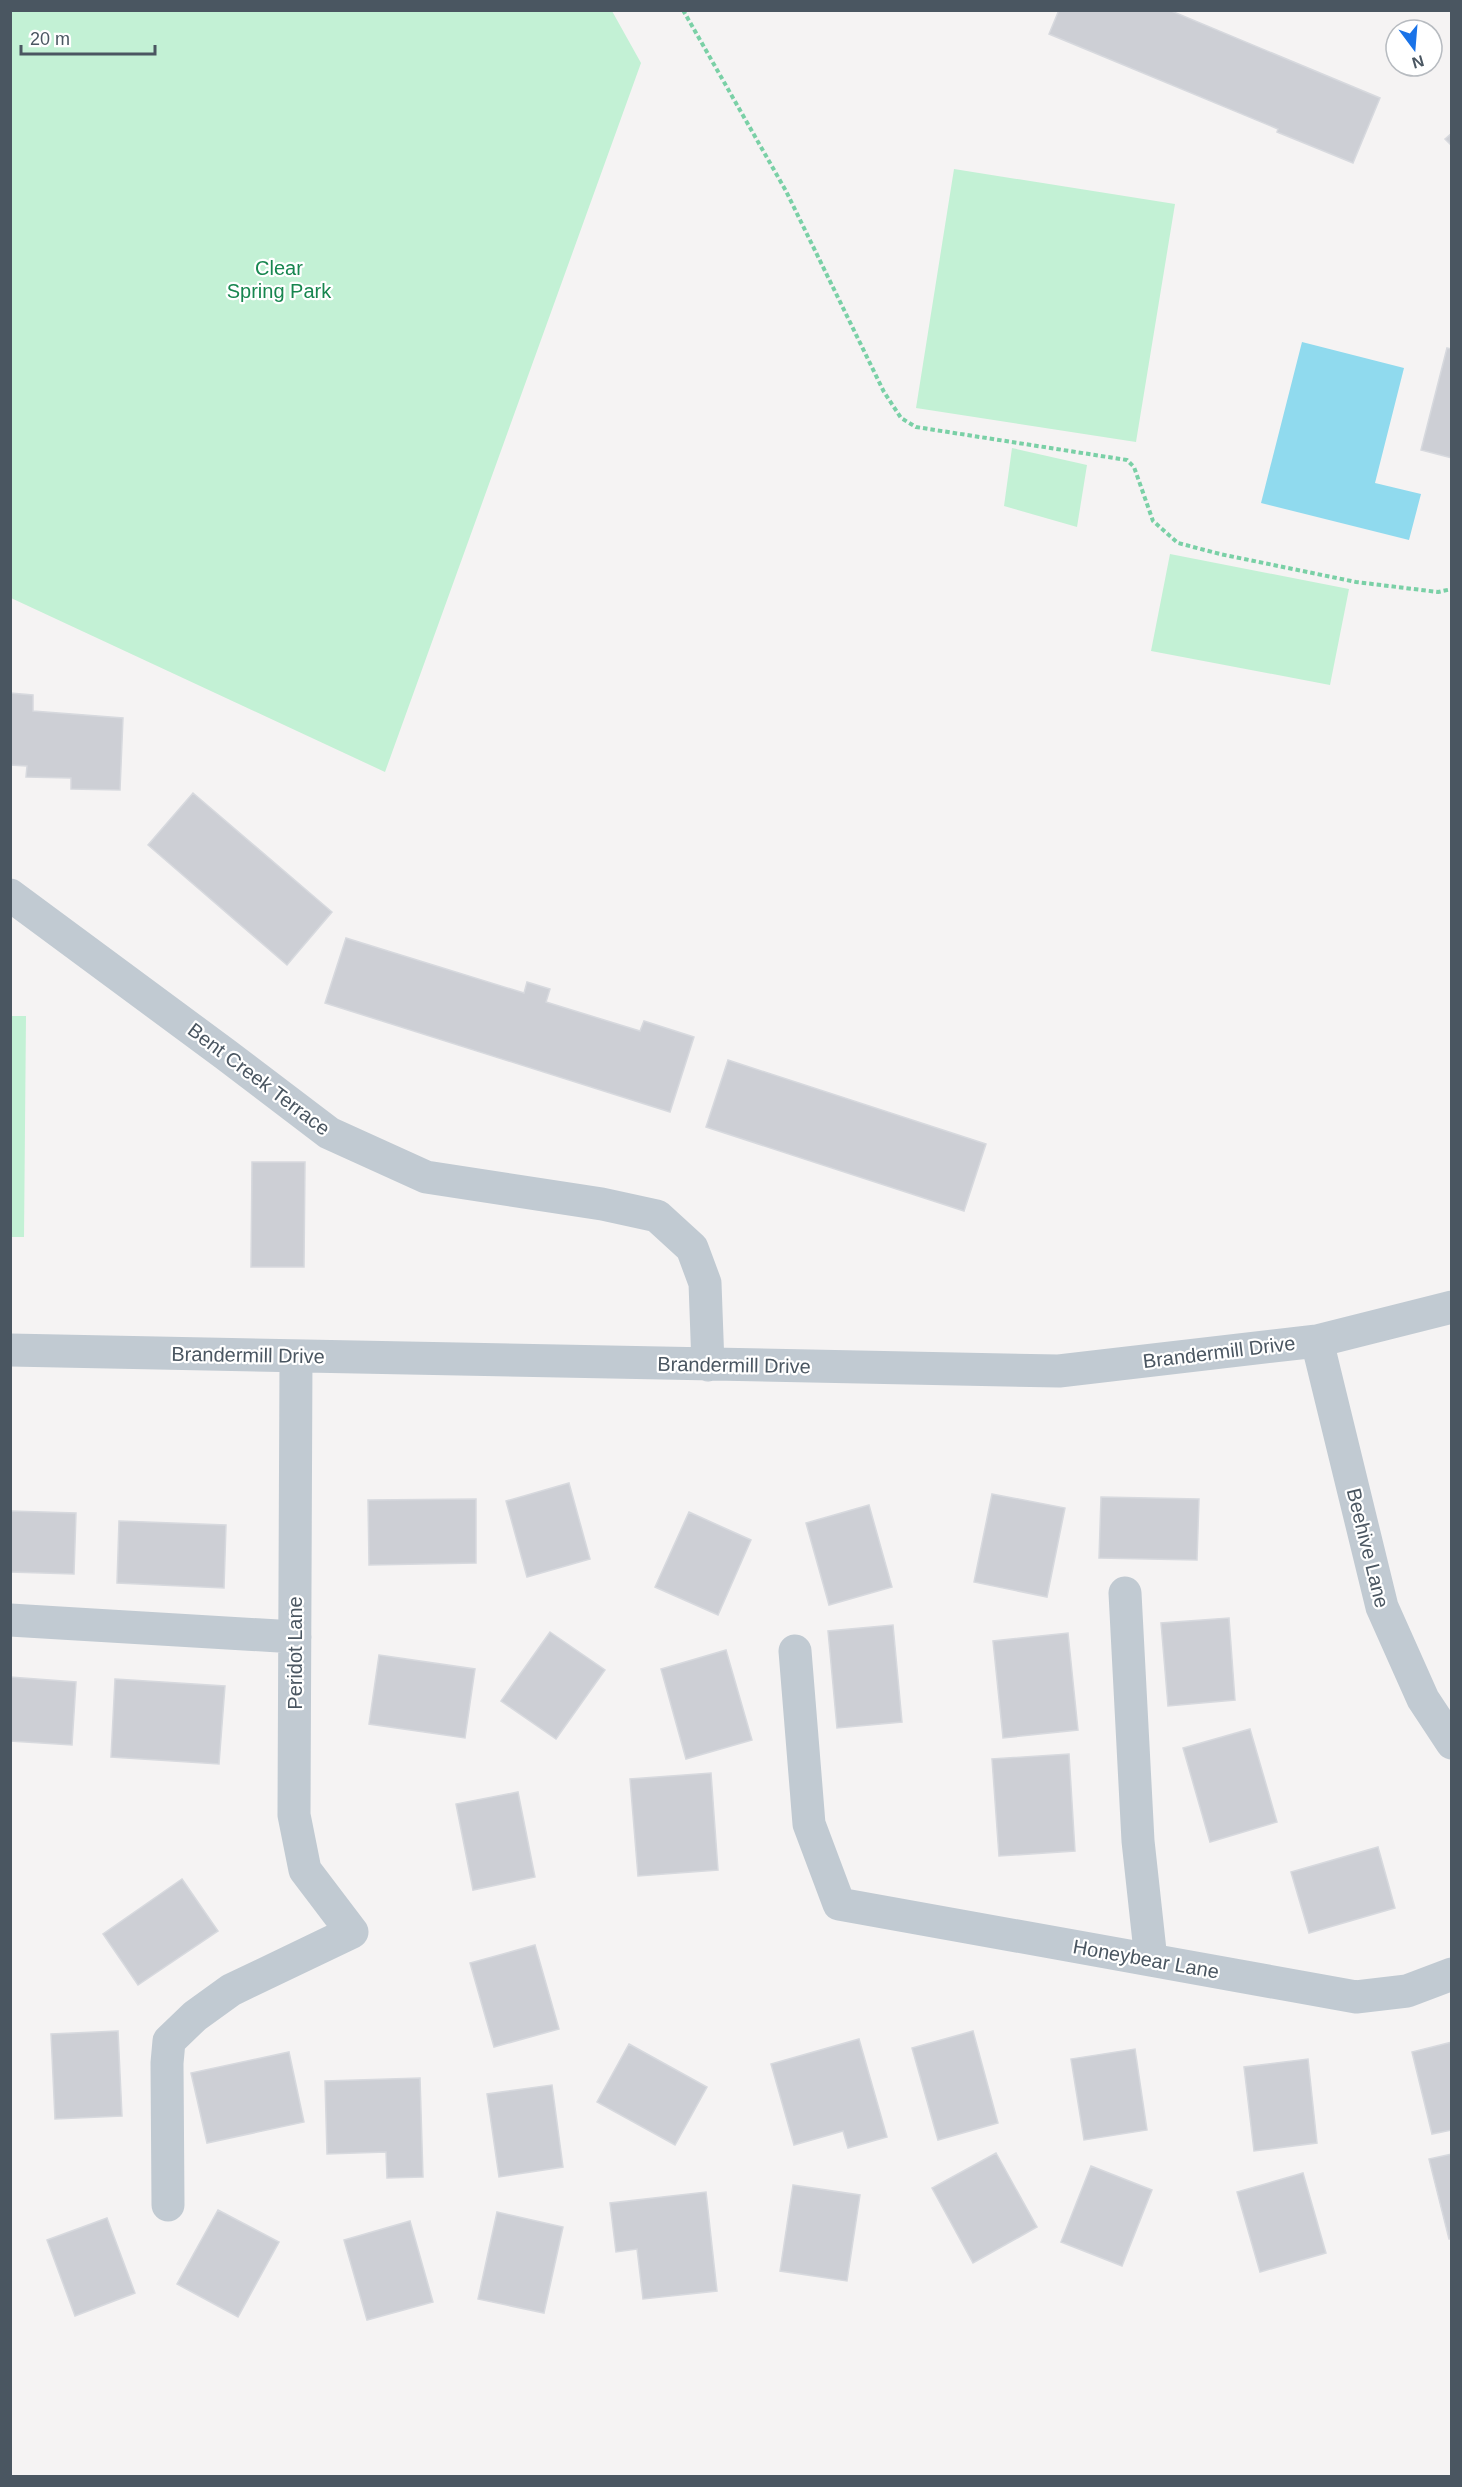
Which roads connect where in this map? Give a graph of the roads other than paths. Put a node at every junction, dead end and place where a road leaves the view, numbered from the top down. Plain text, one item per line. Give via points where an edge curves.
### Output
1 (10, 895) edge
2 (1452, 1307) edge
3 (1317, 1341) junction
4 (10, 1350) edge
5 (296, 1356) junction
6 (708, 1365) junction
7 (1125, 1593) dead end
8 (10, 1620) edge
9 (295, 1637) junction
10 (795, 1651) dead end
11 (1452, 1743) edge
12 (1151, 1960) junction
13 (1452, 1974) edge
14 (168, 2205) dead end

1 - 6 street, Bent Creek Terrace via 329,1133 426,1177 657,1216 692,1248 705,1283
2 - 3 street, Brandermill Drive
3 - 6 street, Brandermill Drive via 1059,1371
3 - 11 street, Beehive Lane via 1382,1607 1423,1699
4 - 5 street, Brandermill Drive
5 - 6 street, Brandermill Drive
5 - 9 street, Peridot Lane
7 - 12 street via 1138,1841
8 - 9 street
9 - 14 street, Peridot Lane via 294,1815 305,1870 352,1932 231,1990 169,2041
10 - 12 street, Honeybear Lane via 809,1824 839,1904
12 - 13 street, Honeybear Lane via 1356,1997 1407,1991

